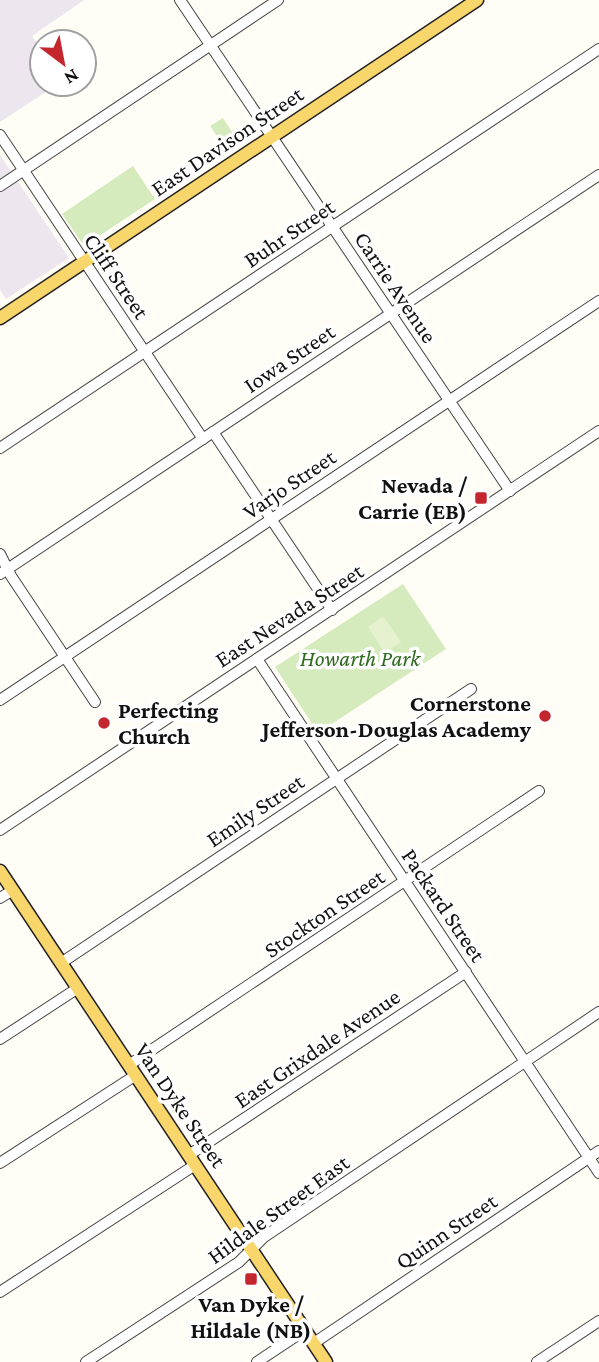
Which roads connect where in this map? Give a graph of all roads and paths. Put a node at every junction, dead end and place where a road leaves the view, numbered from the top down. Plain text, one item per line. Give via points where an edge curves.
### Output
1 (180, 0) edge
2 (278, 0) edge
3 (477, 0) edge
4 (210, 45) junction
5 (599, 49) edge
6 (0, 135) edge
7 (272, 137) junction
8 (23, 170) junction
9 (599, 175) edge
10 (0, 186) edge
11 (332, 227) junction
12 (85, 262) junction
13 (599, 301) edge
14 (391, 314) junction
15 (0, 318) edge
16 (145, 352) junction
17 (449, 401) junction
18 (599, 431) edge
19 (213, 432) junction
20 (203, 439) junction
21 (0, 449) edge
22 (510, 491) junction
23 (271, 519) junction
24 (0, 554) edge
25 (4, 571) edge
26 (332, 610) junction
27 (65, 657) junction
28 (257, 659) junction
29 (471, 689) dead end
30 (0, 700) edge
31 (94, 702) dead end
32 (337, 779) junction
33 (539, 791) dead end
34 (0, 830) edge
35 (0, 871) edge
36 (405, 881) junction
37 (13, 890) junction
38 (0, 898) edge
39 (61, 963) junction
40 (466, 972) junction
41 (78, 988) junction
42 (599, 1012) edge
43 (0, 1039) edge
44 (525, 1062) junction
45 (133, 1070) junction
46 (599, 1151) edge
47 (589, 1158) junction
48 (192, 1160) junction
49 (0, 1163) edge
50 (599, 1173) edge
51 (252, 1250) junction
52 (0, 1292) edge
53 (599, 1321) edge
54 (305, 1330) junction
55 (314, 1343) junction
56 (86, 1362) edge
57 (257, 1362) edge
58 (326, 1362) edge
59 (537, 1362) edge

1 - 4 street, Carrie Avenue
2 - 4 street
3 - 7 main road, East Davison Street
4 - 7 street, Carrie Avenue
4 - 8 street
5 - 11 street, Buhr Street
6 - 8 street, Cliff Street
7 - 11 street, Carrie Avenue
7 - 12 main road, East Davison Street
8 - 10 street
8 - 12 street, Cliff Street
9 - 14 street, Iowa Street
11 - 14 street, Carrie Avenue
11 - 16 street, Buhr Street
12 - 15 main road, East Davison Street
12 - 16 street, Cliff Street
13 - 17 street, Varjo Street
14 - 17 street, Carrie Avenue
14 - 19 street, Iowa Street
16 - 20 street, Cliff Street
16 - 21 street, Buhr Street
17 - 22 street, Carrie Avenue
17 - 23 street, Varjo Street
18 - 22 street, East Nevada Street
19 - 20 street, Iowa Street
19 - 23 street
20 - 25 street, Iowa Street
22 - 26 street, East Nevada Street
23 - 26 street
23 - 27 street, Varjo Street
24 - 25 street
25 - 27 street
26 - 28 street, East Nevada Street
27 - 30 street, Varjo Street
27 - 31 street
28 - 32 street, Packard Street
28 - 34 street, East Nevada Street
29 - 32 street, Emily Street
32 - 36 street, Packard Street
32 - 39 street, Emily Street
33 - 36 street, Stockton Street
35 - 37 main road, Van Dyke Street
36 - 40 street, Packard Street
36 - 45 street, Stockton Street
37 - 38 street
37 - 39 main road, Van Dyke Street
39 - 41 main road, Van Dyke Street
40 - 44 street, Packard Street
40 - 48 street, East Grixdale Avenue
41 - 43 street
41 - 45 main road, Van Dyke Street
42 - 44 street, Hildale Street East
44 - 47 street, Packard Street
44 - 51 street, Hildale Street East via 264,1237
45 - 48 main road, Van Dyke Street
45 - 49 street, Stockton Street
46 - 47 street, Quinn Street
47 - 50 street, Packard Street
47 - 55 street, Quinn Street
48 - 51 main road, Van Dyke Street
48 - 52 street, East Grixdale Avenue
51 - 54 main road, Van Dyke Street
51 - 56 street, Hildale Street East
53 - 59 street
54 - 55 main road, Van Dyke Street
54 - 57 street
55 - 58 main road, Van Dyke Street

